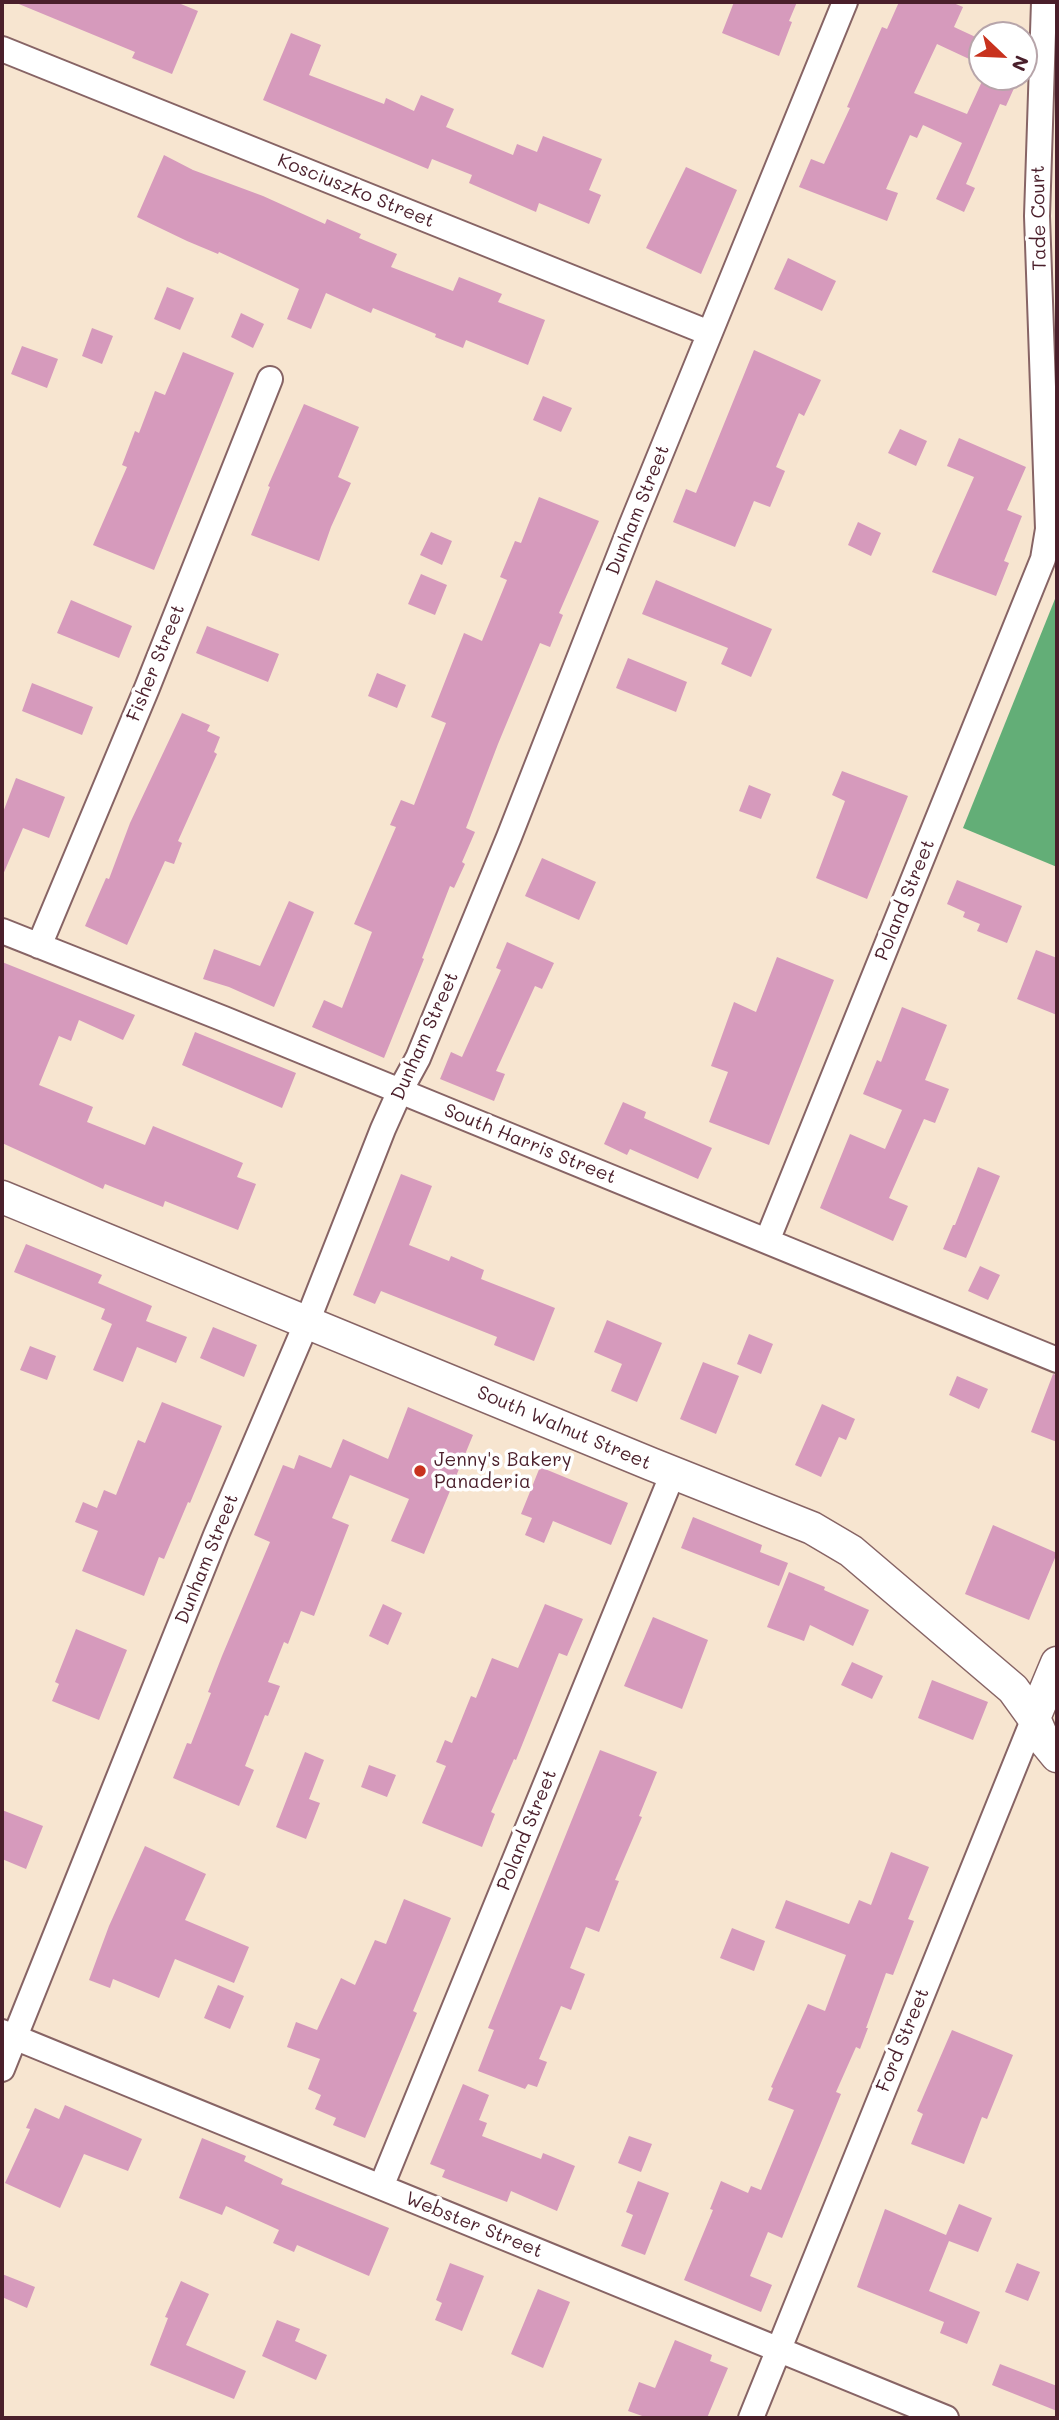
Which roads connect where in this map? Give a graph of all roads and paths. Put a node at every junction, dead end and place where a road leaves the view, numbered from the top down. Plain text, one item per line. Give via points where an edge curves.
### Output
1 (845, 2) edge
2 (1044, 2) edge
3 (2, 49) edge
4 (709, 333) junction
5 (270, 379) dead end
6 (1043, 559) joint
7 (2, 931) edge
8 (39, 946) junction
9 (400, 1091) junction
10 (2, 1197) edge
11 (767, 1241) junction
12 (307, 1322) junction
13 (1057, 1360) edge
14 (673, 1473) junction
15 (1057, 1663) edge
16 (1034, 1718) junction
17 (1057, 1756) edge
18 (8, 2035) edge
19 (2, 2068) edge
20 (381, 2187) junction
21 (779, 2351) junction
22 (751, 2418) edge
23 (946, 2418) edge

1 - 4 street, Dunham Street
2 - 6 street, Tade Court via 1037,216 1048,529
3 - 4 street, Kosciuszko Street
4 - 9 street, Dunham Street via 504,849 418,1058
5 - 8 street, Fisher Street
6 - 11 street, Poland Street
7 - 8 street, South Harris Street
8 - 9 street, South Harris Street
9 - 11 street, South Harris Street
9 - 12 street, Dunham Street
10 - 12 street, South Walnut Street
11 - 13 street, South Harris Street
12 - 14 street, South Walnut Street
12 - 18 street, Dunham Street
14 - 16 street, South Walnut Street via 812,1528 851,1551 1013,1689
14 - 20 street, Poland Street
15 - 16 street, Ford Street
16 - 17 street, South Walnut Street
16 - 21 street, Ford Street
18 - 19 street, Dunham Street
18 - 20 street, Webster Street
20 - 21 street, Webster Street
21 - 22 street, Ford Street
21 - 23 street, Webster Street

